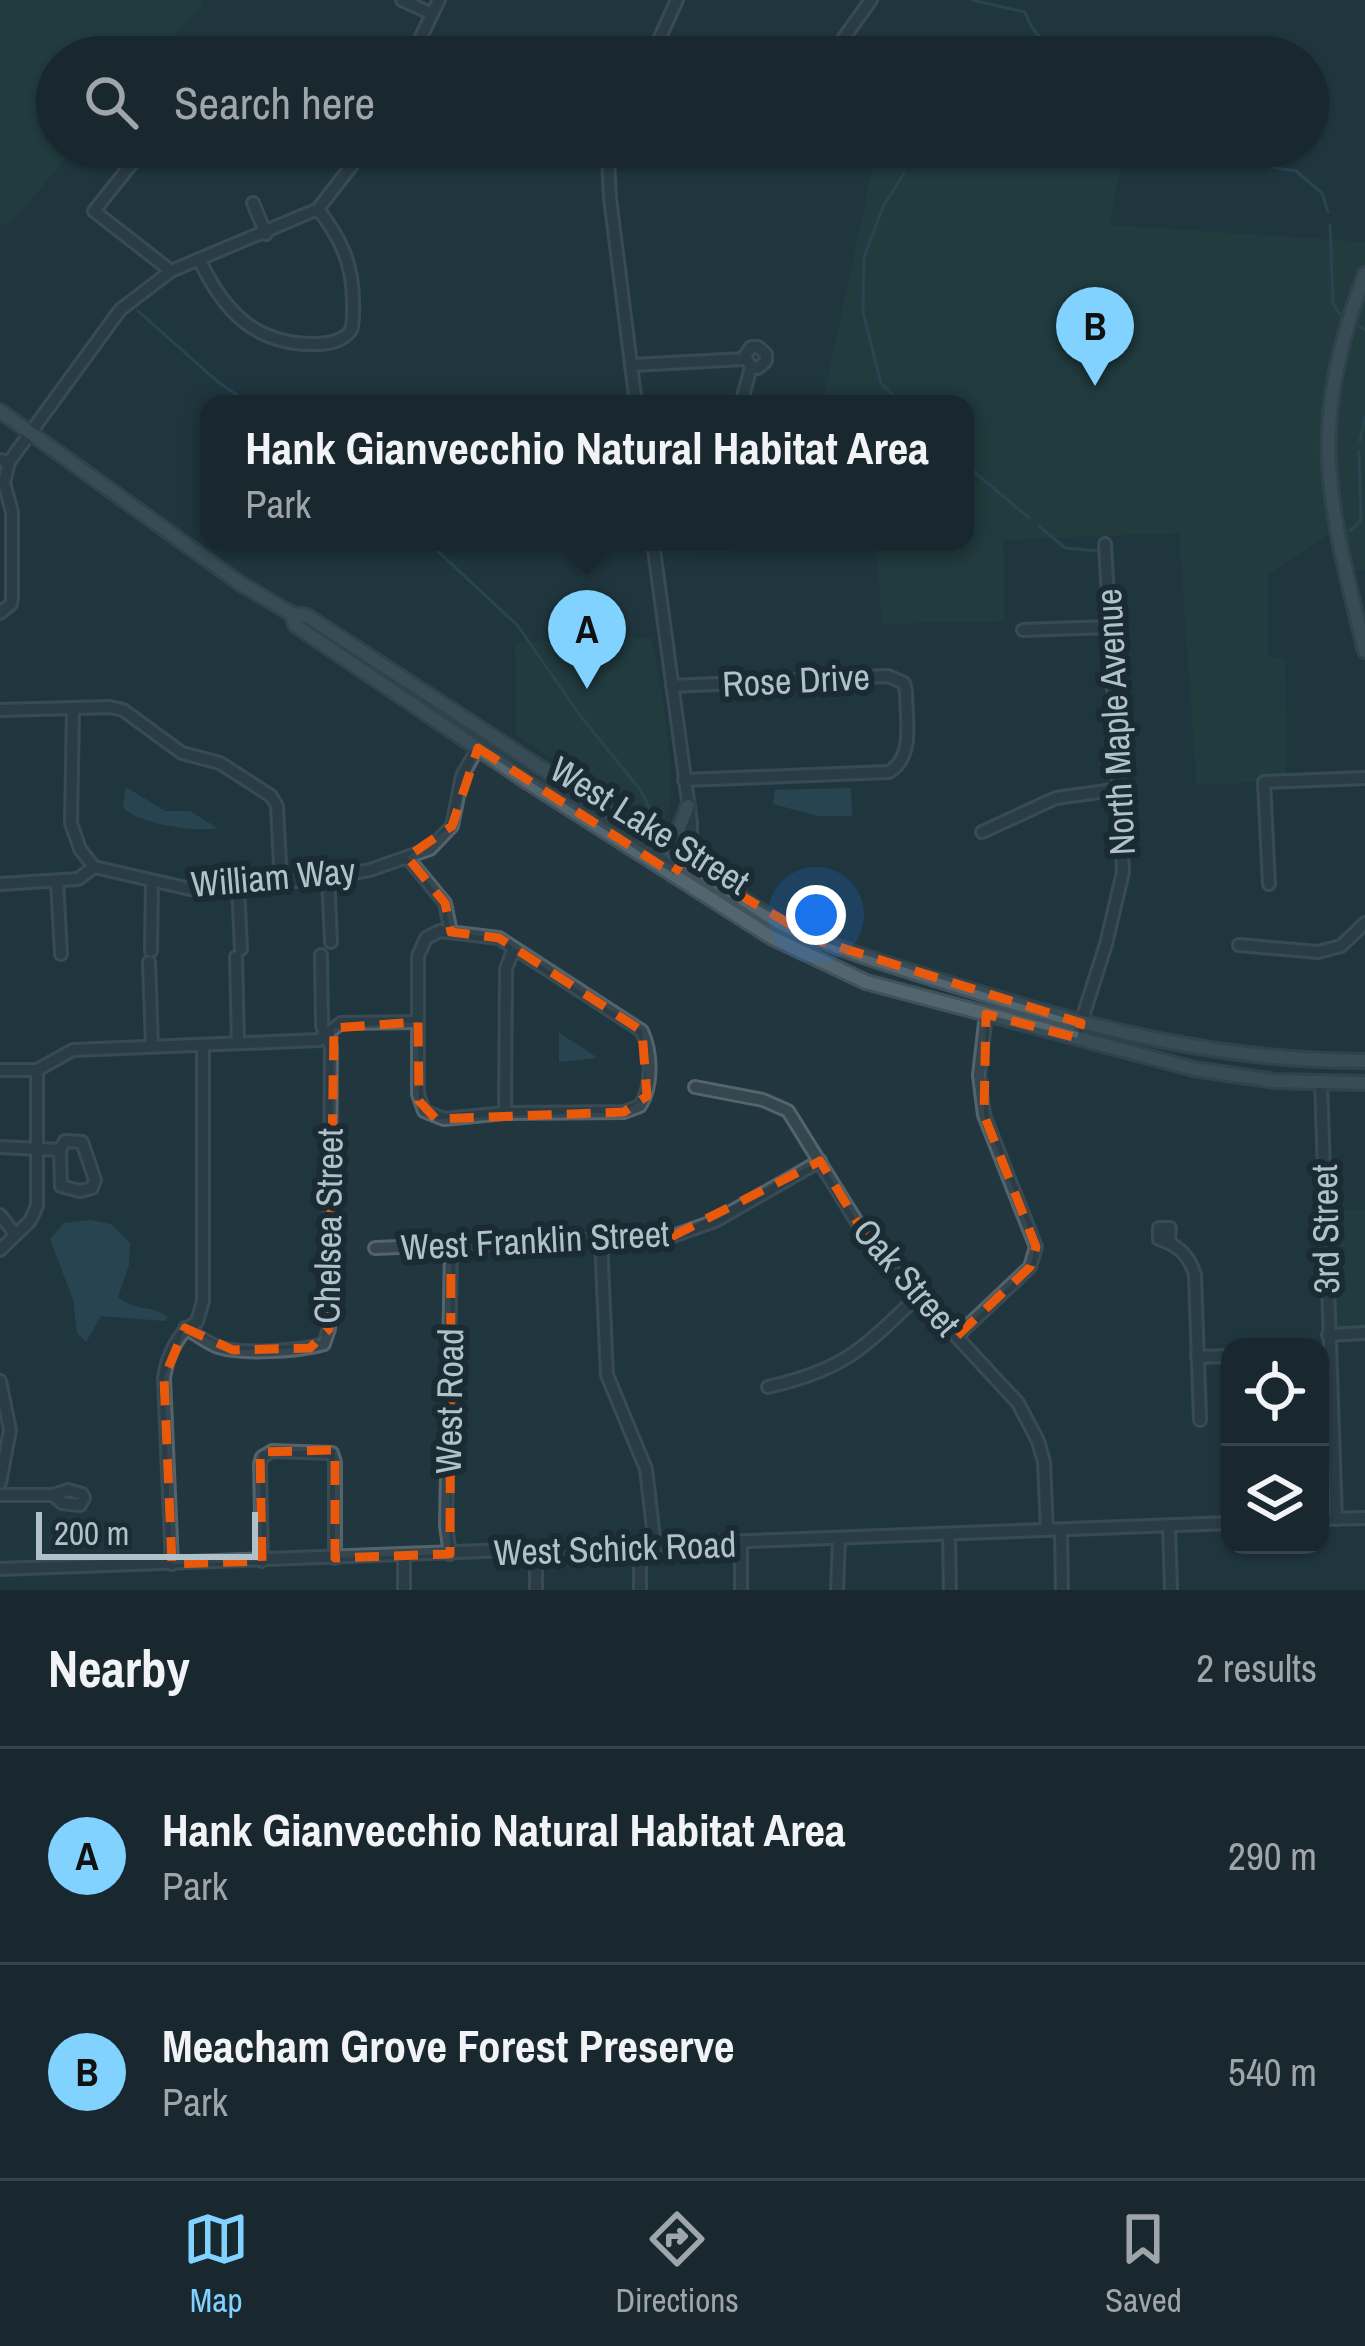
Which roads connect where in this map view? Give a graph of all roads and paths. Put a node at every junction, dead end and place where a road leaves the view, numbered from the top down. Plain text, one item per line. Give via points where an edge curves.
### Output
1 (402, 0) edge
2 (439, 0) edge
3 (677, 0) edge
4 (871, 0) edge
5 (432, 14) junction
6 (421, 36) edge
7 (661, 36) edge
8 (845, 36) edge
9 (129, 168) edge
10 (350, 168) edge
11 (611, 168) edge
12 (253, 203) dead end
13 (318, 209) junction
14 (266, 233) junction
15 (199, 259) junction
16 (171, 272) junction
17 (1365, 274) edge
18 (631, 365) junction
19 (635, 395) edge
20 (743, 395) edge
21 (0, 411) edge
22 (28, 432) junction
23 (5, 461) edge
24 (1105, 544) dead end
25 (654, 551) edge
26 (0, 613) edge
27 (292, 614) junction
28 (1110, 627) junction
29 (1023, 630) dead end
30 (1365, 651) edge
31 (672, 686) junction
32 (73, 708) junction
33 (0, 710) edge
34 (478, 748) junction
35 (1365, 778) edge
36 (684, 780) junction
37 (1120, 789) junction
38 (688, 806) junction
39 (982, 832) dead end
40 (653, 842) junction
41 (407, 857) junction
42 (682, 861) junction
43 (94, 867) junction
44 (674, 874) junction
45 (328, 878) junction
46 (57, 881) junction
47 (152, 881) junction
48 (0, 884) edge
49 (281, 884) junction
50 (1269, 884) dead end
51 (238, 886) junction
52 (1365, 923) edge
53 (451, 932) junction
54 (331, 942) dead end
55 (1240, 945) dead end
56 (514, 948) junction
57 (61, 954) dead end
58 (321, 955) dead end
59 (986, 1014) junction
60 (418, 1022) junction
61 (1082, 1023) junction
62 (328, 1036) junction
63 (1077, 1038) junction
64 (238, 1043) junction
65 (152, 1046) junction
66 (202, 1046) junction
67 (1365, 1061) edge
68 (0, 1070) edge
69 (37, 1070) junction
70 (1321, 1083) junction
71 (1365, 1083) edge
72 (695, 1087) dead end
73 (505, 1113) junction
74 (0, 1148) edge
75 (60, 1150) junction
76 (38, 1151) junction
77 (820, 1160) junction
78 (0, 1216) edge
79 (15, 1234) junction
80 (1169, 1239) dead end
81 (601, 1241) junction
82 (451, 1246) junction
83 (375, 1248) dead end
84 (0, 1250) edge
85 (919, 1296) junction
86 (185, 1328) junction
87 (1365, 1334) edge
88 (1328, 1335) junction
89 (957, 1336) junction
90 (1327, 1338) edge
91 (1221, 1356) edge
92 (1197, 1357) junction
93 (768, 1387) dead end
94 (2, 1389) edge
95 (1200, 1420) dead end
96 (1329, 1422) edge
97 (0, 1484) edge
98 (0, 1495) edge
99 (53, 1496) dead end
100 (1365, 1518) edge
101 (1329, 1519) edge
102 (1336, 1519) junction
103 (1221, 1523) edge
104 (1169, 1526) junction
105 (1061, 1530) junction
106 (1047, 1531) junction
107 (949, 1534) junction
108 (838, 1539) junction
109 (741, 1543) junction
110 (655, 1546) junction
111 (640, 1547) junction
112 (536, 1551) junction
113 (450, 1554) junction
114 (404, 1556) junction
115 (335, 1558) junction
116 (262, 1561) junction
117 (172, 1564) junction
118 (0, 1569) edge
119 (404, 1590) edge
120 (536, 1590) edge
121 (640, 1590) edge
122 (741, 1590) edge
123 (837, 1590) edge
124 (950, 1590) edge
125 (1062, 1590) edge
126 (1171, 1590) edge

1 - 5 street
2 - 5 street
3 - 7 street
4 - 8 street
5 - 6 street
9 - 16 street via 94,212
10 - 13 street
11 - 18 street
12 - 14 street
13 - 14 street
13 - 15 street via 342,244 352,278 346,336 290,344 264,335 227,307
14 - 15 street
15 - 16 street
16 - 22 street via 121,310
17 - 30 main road via 1336,363 1326,455
18 - 19 street
18 - 20 street via 748,363
21 - 22 main road, West Lake Street
22 - 23 street
22 - 27 main road, West Lake Street
23 - 26 street via 12,598
24 - 28 street, North Maple Avenue
25 - 31 street
27 - 34 main road, West Lake Street via 295,625
27 - 40 main road, West Lake Street via 322,625
28 - 29 street
28 - 37 street, North Maple Avenue
31 - 36 street
31 - 36 street, Rose Drive via 888,676 907,692 907,754 889,772
32 - 33 street
32 - 43 street via 70,824
32 - 49 street via 123,710 182,753 220,763 272,796
34 - 41 street, William Way via 462,776 452,826 430,849
34 - 44 main road, West Lake Street
35 - 50 street via 1264,782
36 - 38 street
37 - 39 street via 1056,797
37 - 61 street, North Maple Avenue via 1121,884
38 - 40 main road via 676,835
38 - 42 street via 691,841
40 - 42 main road, West Lake Street
41 - 45 street, William Way
41 - 53 street via 445,903
42 - 44 main road
42 - 61 main road, West Lake Street via 817,940
43 - 46 street
43 - 47 street, William Way
44 - 59 main road, West Lake Street via 771,937 866,982
45 - 49 street, William Way
45 - 54 street
46 - 48 street
46 - 57 street
47 - 51 street, William Way
47 - 65 street
49 - 51 street, William Way
51 - 64 street
52 - 55 street via 1341,946 1318,952
53 - 56 street via 488,935
53 - 60 street via 426,938 420,948
56 - 73 street via 506,969
56 - 73 street via 642,1031 648,1088 629,1112
58 - 62 street
59 - 63 main road, West Lake Street
59 - 89 street via 984,1115 1035,1253 1030,1268
60 - 62 street via 341,1023
60 - 73 street via 424,1112 443,1119
61 - 63 street, North Maple Avenue
61 - 67 main road, West Lake Street via 1221,1054
62 - 64 street
62 - 86 street, Chelsea Street via 324,1344 233,1350
63 - 70 main road, West Lake Street via 1237,1077
64 - 66 street
65 - 66 street
65 - 69 street via 73,1050
66 - 86 street via 203,1301 197,1322
68 - 69 street
69 - 76 street
70 - 71 main road, West Lake Street
70 - 88 street, 3rd Street
72 - 77 street, Oak Street via 788,1112
74 - 76 street
75 - 75 street via 61,1186 92,1188 82,1142 64,1141
75 - 76 street
76 - 79 street via 37,1205
77 - 81 street, West Franklin Street via 700,1228
77 - 85 street, Oak Street via 871,1244
78 - 79 street
79 - 84 street
80 - 92 street via 1195,1275
81 - 82 street, West Franklin Street
81 - 110 street via 607,1375 646,1468
82 - 83 street, West Franklin Street
82 - 113 street, West Road
85 - 89 street, Oak Street
85 - 93 street via 840,1364
86 - 117 street via 164,1378
87 - 88 street
88 - 90 street, 3rd Street
89 - 106 street, Oak Street via 1030,1422 1044,1462
91 - 92 street
92 - 95 street
94 - 97 street via 10,1430
96 - 102 street, 3rd Street
98 - 99 street
100 - 102 street
101 - 102 street
103 - 104 street, West Schick Road
104 - 105 street, West Schick Road
104 - 126 street
105 - 106 street, West Schick Road
105 - 125 street
106 - 107 street, West Schick Road
107 - 108 street, West Schick Road
107 - 124 street
108 - 109 street, West Schick Road
108 - 123 street
109 - 110 street, West Schick Road
109 - 122 street
110 - 111 street, West Schick Road
111 - 112 street, West Schick Road
111 - 121 street
112 - 113 street, West Schick Road
112 - 120 street
113 - 114 street, West Schick Road
114 - 115 street, West Schick Road
114 - 119 street
115 - 116 street, West Schick Road
115 - 116 street via 332,1453 290,1451 262,1456
116 - 117 street, West Schick Road
117 - 118 street, West Schick Road

